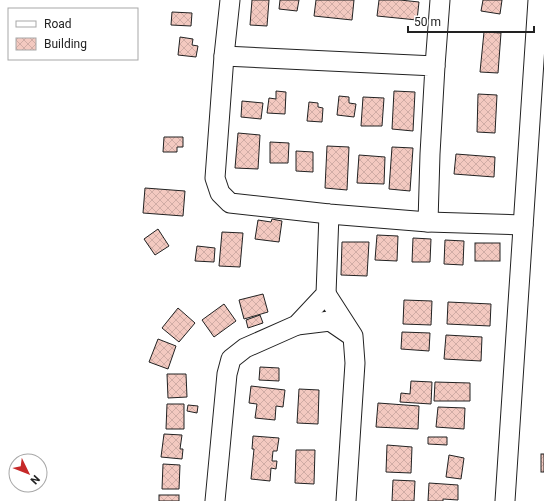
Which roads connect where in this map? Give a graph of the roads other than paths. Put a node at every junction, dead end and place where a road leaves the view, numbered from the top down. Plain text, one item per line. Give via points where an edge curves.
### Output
1 (230, 0) edge
2 (440, 0) edge
3 (538, 0) edge
4 (224, 56) junction
5 (436, 66) junction
6 (329, 214) junction
7 (428, 222) junction
8 (523, 225) junction
9 (326, 294) junction
10 (297, 325) junction
11 (353, 336) junction
12 (215, 501) edge
13 (346, 501) edge
14 (505, 501) edge

1 - 4 street
2 - 5 street
3 - 8 street
4 - 5 street
4 - 6 street via 215,178 220,193 230,203
5 - 7 street
6 - 7 street
6 - 9 street
7 - 8 street
8 - 14 street
9 - 10 street
9 - 11 street
10 - 11 street via 330,321
10 - 12 street via 245,348 231,359 226,374
11 - 13 street via 355,363

